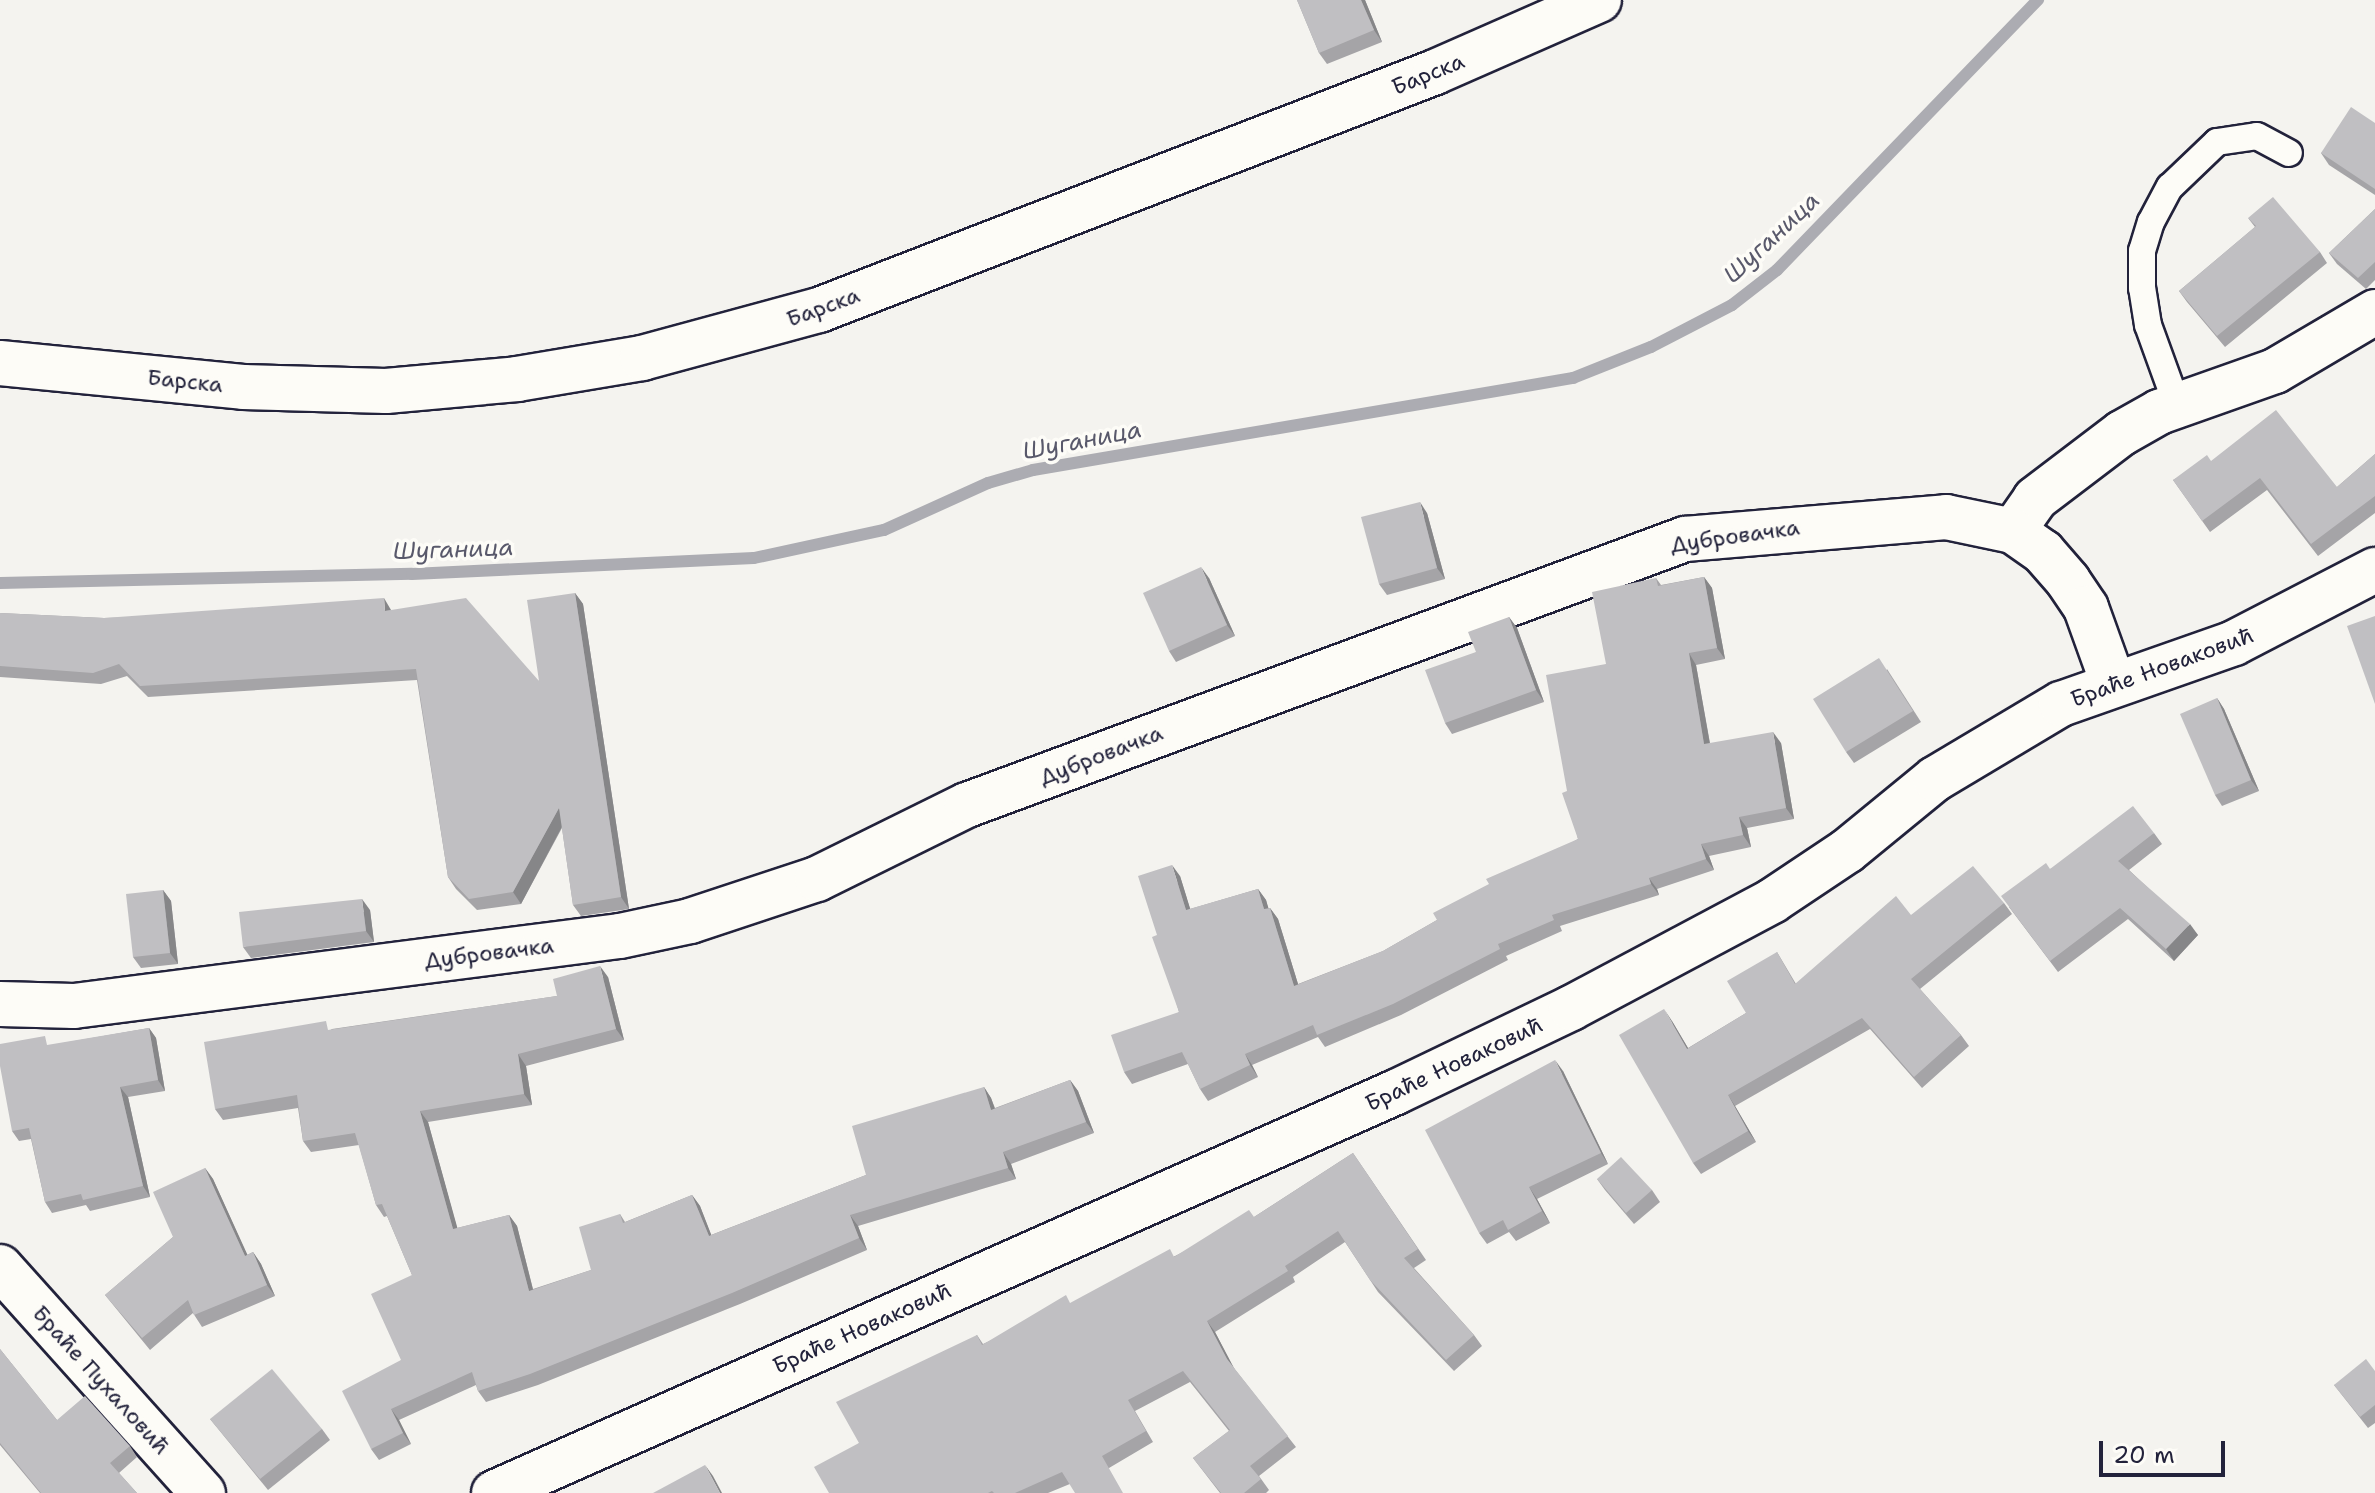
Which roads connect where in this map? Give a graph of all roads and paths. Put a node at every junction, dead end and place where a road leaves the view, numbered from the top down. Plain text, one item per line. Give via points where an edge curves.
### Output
1 (1599, 0) edge
2 (2289, 153) dead end
3 (2375, 312) edge
4 (0, 363) edge
5 (2177, 405) junction
6 (2013, 531) junction
7 (2375, 570) edge
8 (2113, 683) junction
9 (0, 1004) edge
10 (0, 1267) edge
11 (544, 1483) edge
12 (203, 1493) edge
13 (494, 1493) edge

1 - 4 street, Барска via 1435,72 819,310 642,358 517,379 386,391 243,387
2 - 5 lane via 2257,136 2217,142 2170,187 2151,222 2142,251 2142,288 2148,325
3 - 5 street via 2275,371
5 - 6 street via 2122,433 2052,485
6 - 8 street, Дубровачка via 2043,552 2077,594
6 - 9 street, Дубровачка via 1946,517 1685,539 980,801 817,879 690,921 620,936 74,1006
7 - 8 street, Браће Новаковић via 2234,643
8 - 11 street, Браће Новаковић via 2061,704 1935,779 1847,851 1772,901 1571,1008
10 - 12 street, Браће Пухаловић
11 - 13 street, Браће Новаковић

